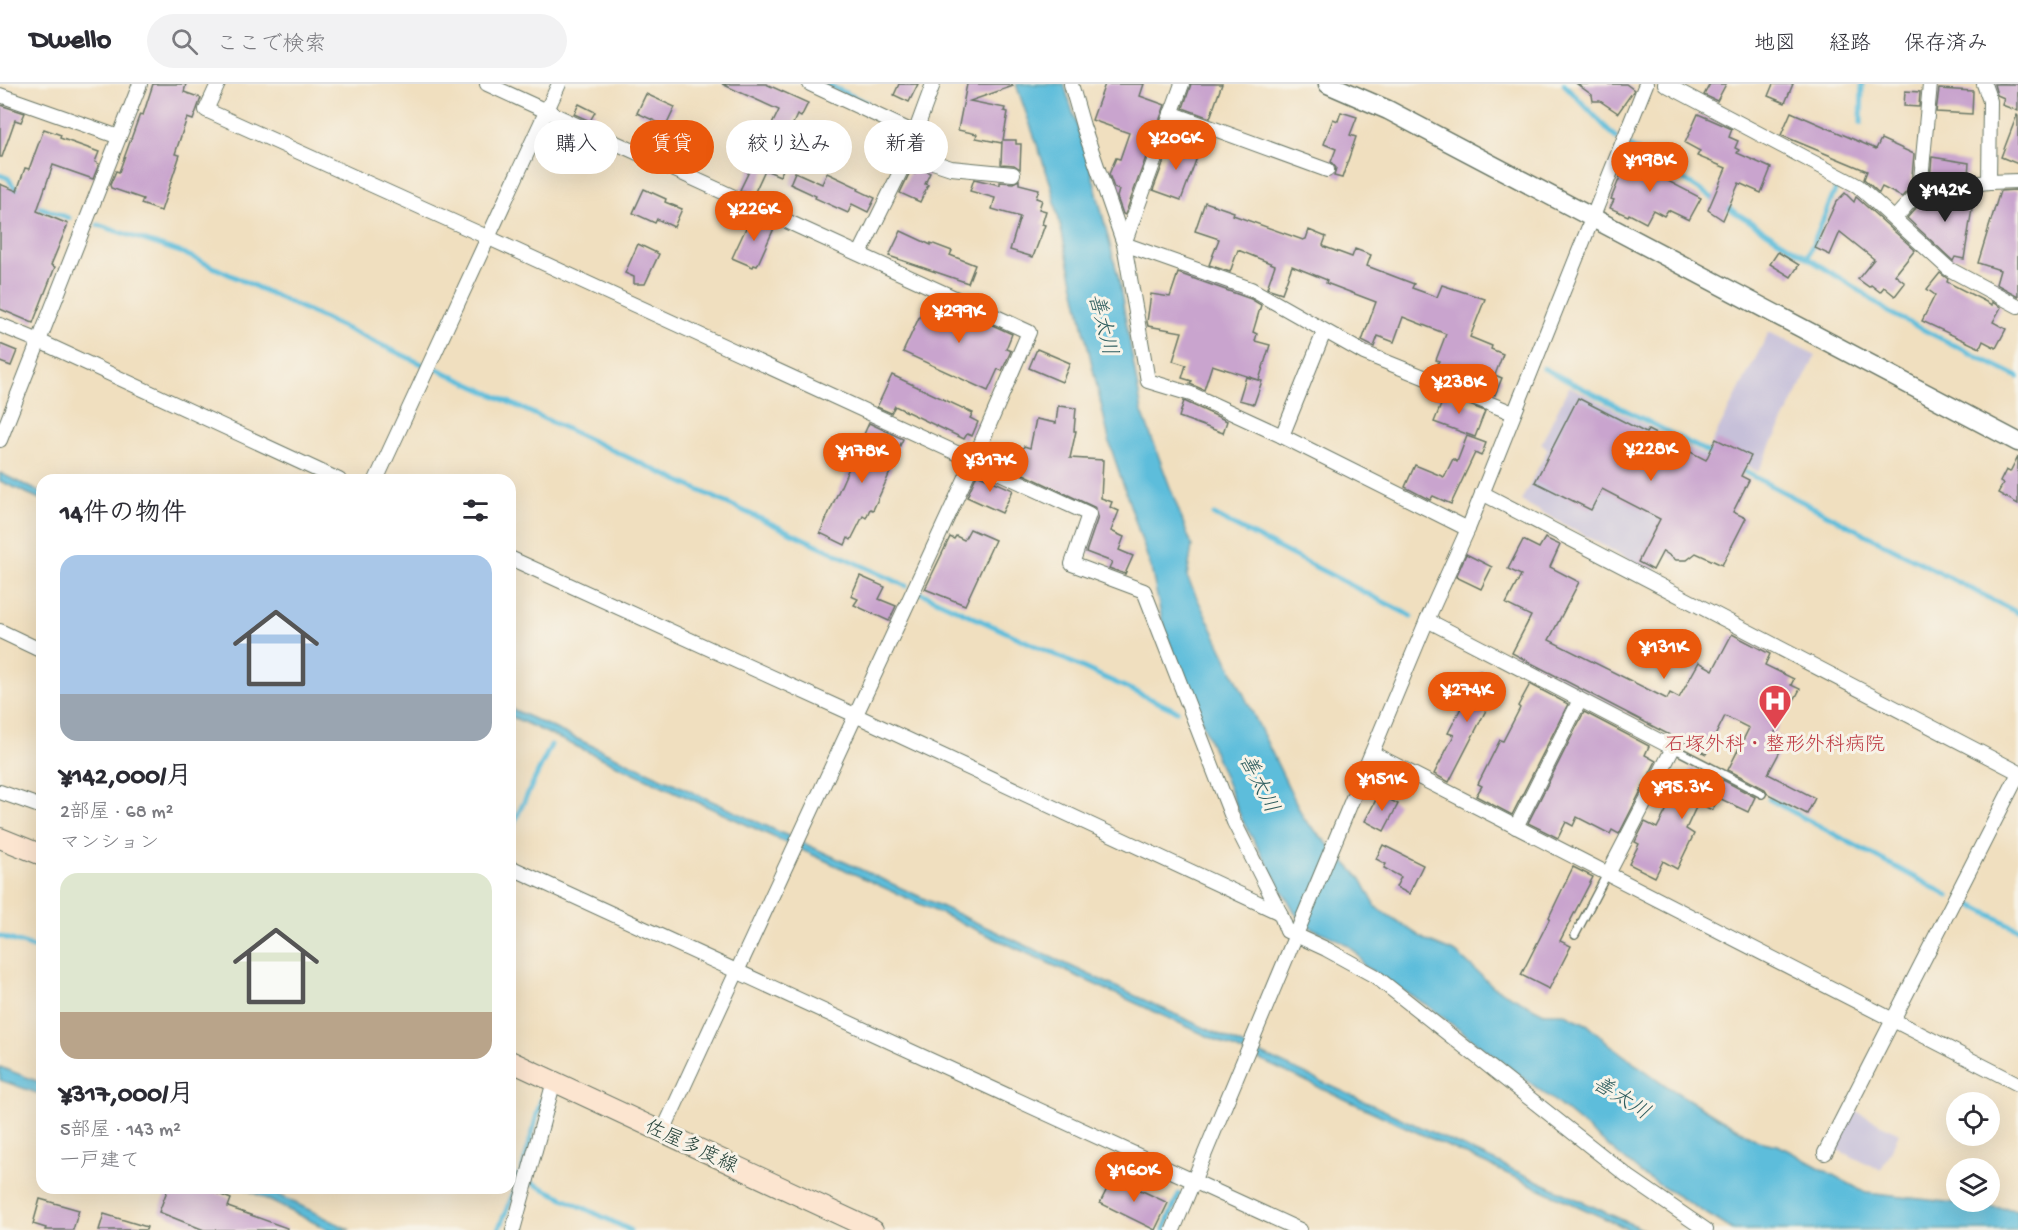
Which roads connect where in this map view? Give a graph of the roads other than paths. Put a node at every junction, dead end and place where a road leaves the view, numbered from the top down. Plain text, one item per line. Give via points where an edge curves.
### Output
1 (140, 84) edge
2 (218, 84) edge
3 (487, 84) edge
4 (559, 84) edge
5 (810, 84) edge
6 (933, 84) edge
7 (1071, 84) edge
8 (1182, 84) edge
9 (1328, 84) edge
10 (1646, 84) edge
11 (1665, 84) edge
12 (1930, 84) edge
13 (1984, 84) edge
14 (0, 95) edge
15 (546, 111) junction
16 (1171, 113) junction
17 (887, 120) edge
18 (920, 120) edge
19 (119, 137) junction
20 (948, 167) edge
21 (1327, 170) dead end
22 (899, 174) edge
23 (1013, 174) dead end
24 (2018, 181) edge
25 (1989, 182) junction
26 (1920, 190) junction
27 (1894, 218) junction
28 (1591, 219) junction
29 (489, 238) junction
30 (1124, 244) junction
31 (860, 253) junction
32 (2018, 306) edge
33 (0, 325) edge
34 (1324, 332) junction
35 (39, 341) junction
36 (1513, 413) junction
37 (1282, 436) junction
38 (0, 440) edge
39 (2018, 442) edge
40 (973, 462) junction
41 (326, 474) edge
42 (379, 474) edge
43 (1482, 493) junction
44 (1468, 529) junction
45 (516, 561) edge
46 (1427, 620) junction
47 (0, 631) edge
48 (36, 648) edge
49 (1580, 700) junction
50 (855, 715) junction
51 (1673, 748) junction
52 (1372, 753) junction
53 (2018, 774) edge
54 (0, 792) edge
55 (1762, 794) dead end
56 (36, 805) edge
57 (1516, 826) junction
58 (0, 838) edge
59 (36, 853) edge
60 (516, 870) edge
61 (1608, 874) junction
62 (1280, 913) junction
63 (1299, 931) junction
64 (1575, 935) dead end
65 (737, 972) junction
66 (1893, 1019) junction
67 (516, 1064) edge
68 (554, 1081) junction
69 (2018, 1084) edge
70 (663, 1131) junction
71 (1825, 1153) dead end
72 (1193, 1181) junction
73 (513, 1230) edge
74 (873, 1230) edge
75 (1173, 1230) edge
76 (1300, 1230) edge
77 (1706, 1230) edge

1 - 19 street
2 - 29 street via 206,110
3 - 15 street
4 - 15 street
5 - 17 street
6 - 18 street
7 - 30 street
8 - 16 street
9 - 28 street via 1388,110
10 - 28 street
11 - 27 street via 1858,186
12 - 26 street
13 - 25 street via 1990,101
14 - 19 street
15 - 29 street
15 - 31 street
16 - 21 street
16 - 30 street
19 - 35 street
20 - 23 street
22 - 31 street
24 - 25 street
25 - 26 street
26 - 27 street
27 - 32 street via 1949,269
28 - 36 street
28 - 39 street
29 - 40 street
29 - 42 street
30 - 34 street via 1251,289
30 - 37 street via 1148,381 1200,398
31 - 40 street via 1029,332
33 - 35 street
34 - 36 street via 1364,353
34 - 37 street
35 - 38 street
35 - 41 street
36 - 43 street
37 - 44 street
40 - 50 street
40 - 62 street via 1089,514 1072,564 1144,591 1234,822
43 - 44 street
43 - 53 street
44 - 46 street
45 - 50 street
46 - 49 street
46 - 52 street
47 - 48 street
49 - 51 street
49 - 57 street
50 - 62 street
50 - 65 street
51 - 55 lane
51 - 61 street
52 - 57 street
52 - 63 street
53 - 66 street
54 - 56 street
57 - 61 street
58 - 59 main road
60 - 65 street
61 - 64 lane
61 - 66 street
62 - 63 street via 1287,931
63 - 72 street
63 - 77 street via 1375,976 1629,1177
65 - 70 street
65 - 72 street
66 - 69 street
66 - 71 street
67 - 68 main road, 佐屋多度線
68 - 70 main road, 佐屋多度線
68 - 73 street
70 - 74 main road, 佐屋多度線
72 - 75 street
72 - 76 street

